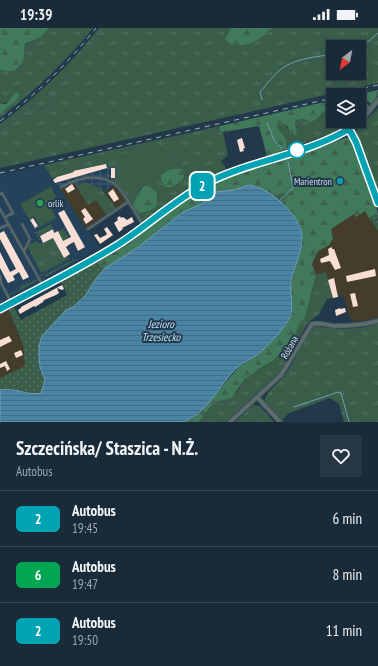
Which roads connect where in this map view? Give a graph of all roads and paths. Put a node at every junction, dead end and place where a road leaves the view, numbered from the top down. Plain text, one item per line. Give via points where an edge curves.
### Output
1 (102, 28) edge
2 (378, 100) edge
3 (366, 105) edge
4 (372, 109) junction
5 (366, 114) edge
6 (349, 129) joint
7 (0, 134) edge
8 (167, 154) dead end
9 (273, 160) junction
10 (274, 182) junction
11 (61, 187) dead end
12 (191, 192) junction
13 (0, 194) edge
14 (373, 199) dead end
15 (128, 202) junction
16 (376, 204) edge
17 (0, 209) edge
18 (306, 216) junction
19 (5, 217) junction
20 (378, 218) edge
21 (7, 221) junction
22 (37, 222) junction
23 (22, 224) dead end
24 (6, 225) junction
25 (32, 225) junction
26 (144, 226) junction
27 (10, 227) junction
28 (0, 228) edge
29 (64, 228) dead end
30 (35, 229) junction
31 (53, 229) dead end
32 (88, 229) dead end
33 (38, 237) junction
34 (69, 238) dead end
35 (24, 251) junction
36 (69, 255) dead end
37 (58, 256) junction
38 (66, 262) junction
39 (28, 267) dead end
40 (24, 268) dead end
41 (34, 268) junction
42 (81, 268) dead end
43 (41, 275) junction
44 (0, 276) edge
45 (38, 277) junction
46 (44, 280) dead end
47 (43, 286) junction
48 (76, 294) junction
49 (7, 295) junction
50 (12, 303) junction
51 (0, 309) edge
52 (378, 321) edge
53 (275, 341) junction
54 (288, 365) junction
55 (0, 388) edge
56 (257, 398) junction
57 (213, 403) junction
58 (247, 407) junction
59 (191, 422) edge
60 (230, 422) edge
61 (280, 422) edge

1 - 7 path via 54,89 47,112 30,112 17,117
2 - 4 street
3 - 4 lane
4 - 5 street
6 - 9 street via 333,138
6 - 16 street via 356,142
8 - 12 path via 172,156
9 - 10 path
9 - 12 street via 223,176
10 - 18 path via 291,189
10 - 48 path via 254,178 230,184 202,196 132,248 96,271
11 - 15 lane via 80,179 98,179 117,186
12 - 26 street
13 - 19 lane via 2,193 13,213
14 - 18 path via 364,181 339,174 328,209
15 - 26 lane
15 - 32 lane
16 - 20 path
17 - 19 lane
18 - 53 path via 307,238 294,283 292,313
19 - 21 lane
21 - 24 lane
21 - 27 lane
22 - 25 path
22 - 25 path via 34,217 30,220
22 - 30 path via 40,227
23 - 35 lane via 30,239
24 - 27 lane
24 - 28 lane
25 - 30 path
26 - 47 street via 107,251
27 - 35 lane
29 - 34 path
30 - 33 path
31 - 33 path
33 - 37 path via 44,246
35 - 41 lane
36 - 38 path via 72,259
37 - 38 path
37 - 41 path
38 - 43 path
39 - 40 path
41 - 45 lane
42 - 48 path via 84,275 74,285
43 - 45 path
43 - 46 path
44 - 49 lane
45 - 47 lane
45 - 49 path via 20,285
47 - 50 street
48 - 55 path via 41,331 32,376 17,384
49 - 50 lane
50 - 51 street
52 - 54 street, Różana via 347,326 312,324
53 - 54 path via 280,348 282,361
53 - 57 path via 260,356 239,370
54 - 56 street, Różana
56 - 58 street, Różana
56 - 61 street
57 - 58 path via 231,403
57 - 59 path
58 - 60 street, Różana

